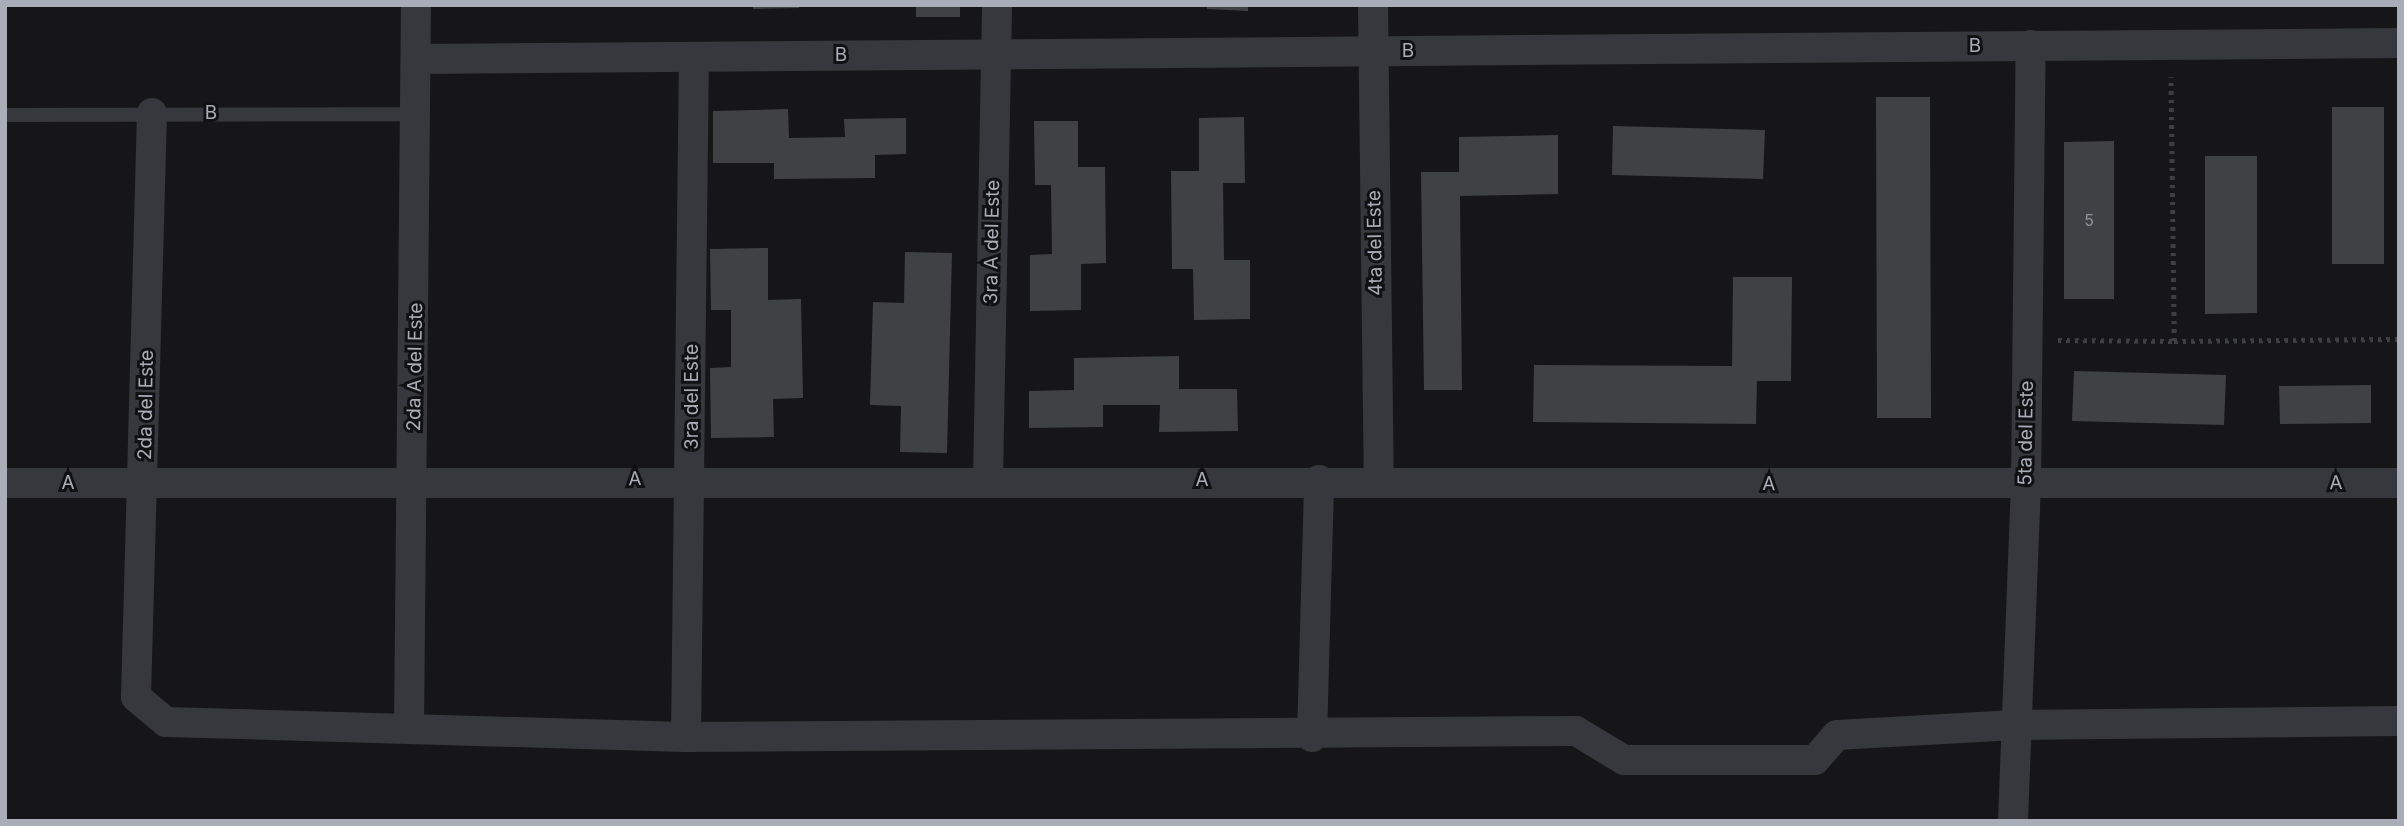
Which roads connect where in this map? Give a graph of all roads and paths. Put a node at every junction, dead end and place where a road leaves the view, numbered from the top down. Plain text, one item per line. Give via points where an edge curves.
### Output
1 (415, 5) edge
2 (997, 5) edge
3 (1373, 5) edge
4 (2399, 43) edge
5 (2170, 45) junction
6 (2031, 46) junction
7 (1373, 51) junction
8 (995, 54) junction
9 (694, 57) junction
10 (416, 59) junction
11 (152, 113) junction
12 (418, 114) junction
13 (5, 115) edge
14 (2399, 339) edge
15 (2028, 340) junction
16 (2174, 341) junction
17 (692, 478) junction
18 (989, 478) junction
19 (1319, 480) junction
20 (1379, 481) junction
21 (5, 482) edge
22 (414, 482) junction
23 (144, 483) junction
24 (2399, 483) edge
25 (2026, 487) junction
26 (2399, 721) edge
27 (2015, 725) junction
28 (409, 729) junction
29 (686, 737) junction
30 (1312, 737) junction
31 (2013, 821) edge

1 - 10 street, 2da A del Este
2 - 8 street, 3ra A del Este
3 - 7 street, 4ta del Este
4 - 5 street, B
5 - 6 street, B
5 - 16 path
6 - 7 street, B
6 - 15 street, 5ta del Este
7 - 8 street, B
7 - 20 street, 4ta del Este
8 - 9 street, B
8 - 18 street, 3ra A del Este
9 - 10 street, B
9 - 17 street, 3ra del Este
10 - 12 street, 2da A del Este
11 - 12 lane, B
11 - 13 lane, B
11 - 23 street, 2da del Este
12 - 22 street, 2da A del Este
14 - 16 path
15 - 16 path
15 - 25 street, 5ta del Este
17 - 18 street, A
17 - 22 street, A
17 - 29 street, 3ra del Este
18 - 19 street, A
19 - 20 street, A
19 - 30 street
20 - 25 street, A
21 - 23 street, A
22 - 23 street, A
22 - 28 street, 2da A del Este
23 - 28 street, 2da del Este via 136,698 166,722
24 - 25 street, A
25 - 27 street, 5ta del Este
26 - 27 street
27 - 30 street via 1837,735 1815,760 1624,760 1576,731
27 - 31 street, 5ta del Este
28 - 29 street
29 - 30 street

